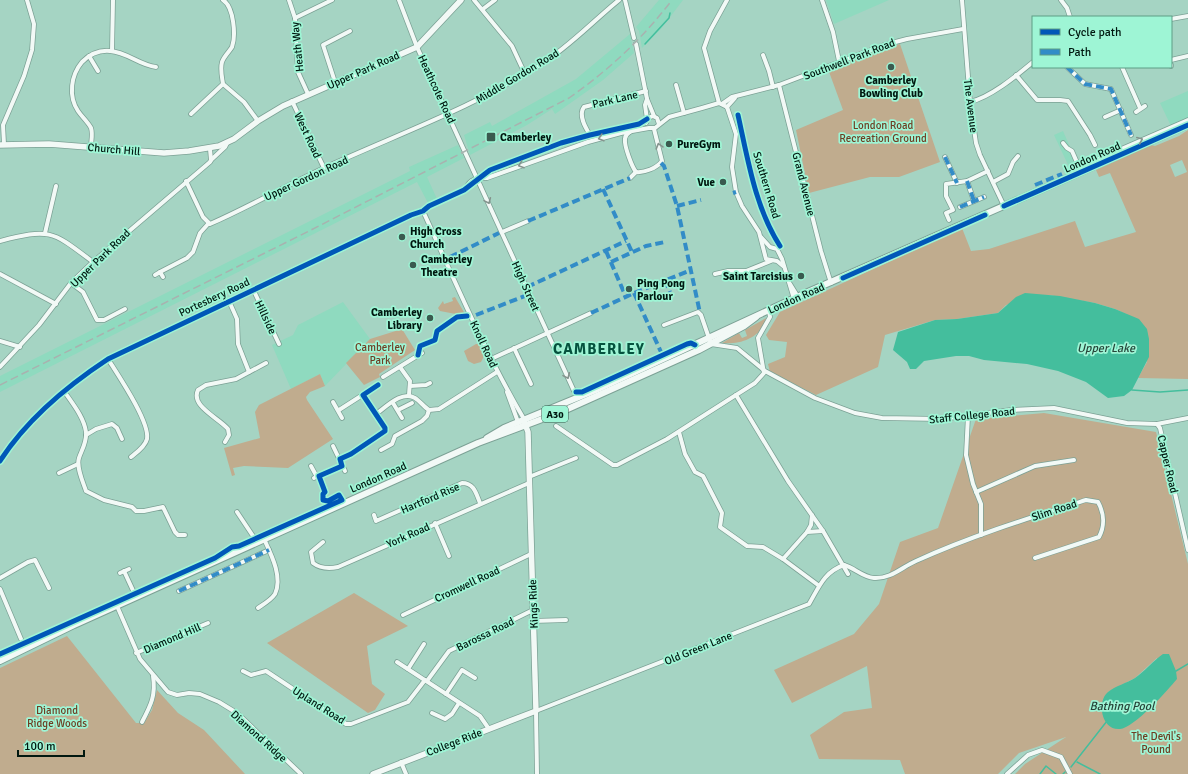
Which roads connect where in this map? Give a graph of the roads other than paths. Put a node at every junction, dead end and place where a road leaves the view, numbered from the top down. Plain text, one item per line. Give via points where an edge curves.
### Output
1 (27, 0) edge
2 (113, 0) edge
3 (223, 0) edge
4 (289, 0) edge
5 (332, 0) edge
6 (398, 0) edge
7 (462, 0) edge
8 (474, 0) edge
9 (495, 0) edge
10 (619, 0) edge
11 (625, 0) edge
12 (727, 0) edge
13 (822, 0) edge
14 (962, 0) edge
15 (1061, 0) edge
16 (483, 9) junction
17 (1070, 16) edge
18 (1188, 16) edge
19 (294, 18) junction
20 (1172, 19) edge
21 (964, 29) junction
22 (350, 31) dead end
23 (634, 38) dead end
24 (636, 44) dead end
25 (417, 46) junction
26 (112, 51) junction
27 (763, 55) dead end
28 (89, 56) junction
29 (1188, 56) edge
30 (1172, 60) edge
31 (839, 62) junction
32 (1032, 63) edge
33 (101, 65) dead end
34 (156, 68) dead end
35 (1068, 68) edge
36 (1122, 68) edge
37 (525, 74) junction
38 (1016, 75) junction
39 (336, 82) junction
40 (223, 84) junction
41 (676, 85) dead end
42 (779, 85) junction
43 (773, 87) junction
44 (646, 91) junction
45 (308, 94) junction
46 (736, 97) junction
47 (647, 98) junction
48 (292, 101) junction
49 (970, 102) junction
50 (720, 103) junction
51 (1145, 106) dead end
52 (727, 107) junction
53 (1120, 110) junction
54 (448, 113) junction
55 (684, 113) junction
56 (191, 114) dead end
57 (738, 115) dead end
58 (656, 117) junction
59 (1105, 117) dead end
60 (670, 118) junction
61 (647, 120) junction
62 (1188, 120) edge
63 (258, 121) junction
64 (659, 124) junction
65 (1188, 125) edge
66 (651, 128) junction
67 (586, 129) junction
68 (630, 132) junction
69 (590, 135) junction
70 (1131, 135) dead end
71 (584, 136) junction
72 (736, 138) junction
73 (1098, 138) dead end
74 (744, 140) junction
75 (1092, 140) junction
76 (227, 143) junction
77 (1063, 143) dead end
78 (2, 144) edge
79 (1095, 145) dead end
80 (91, 147) junction
81 (210, 149) junction
82 (1018, 156) dead end
83 (945, 157) dead end
84 (212, 160) junction
85 (501, 166) junction
86 (324, 168) junction
87 (1077, 170) junction
88 (504, 171) junction
89 (988, 171) junction
90 (636, 172) junction
91 (477, 178) junction
92 (630, 178) dead end
93 (186, 181) junction
94 (967, 181) junction
95 (993, 182) junction
96 (957, 183) junction
97 (56, 186) dead end
98 (984, 197) dead end
99 (974, 200) junction
100 (1004, 206) junction
101 (960, 207) dead end
102 (423, 211) junction
103 (949, 220) dead end
104 (528, 221) dead end
105 (208, 224) junction
106 (502, 232) junction
107 (45, 233) junction
108 (761, 237) junction
109 (0, 241) edge
110 (770, 246) junction
111 (780, 246) dead end
112 (764, 254) junction
113 (778, 254) junction
114 (772, 261) junction
115 (93, 262) junction
116 (783, 266) junction
117 (757, 267) junction
118 (160, 272) junction
119 (0, 274) edge
120 (715, 274) dead end
121 (155, 275) dead end
122 (163, 277) dead end
123 (71, 283) junction
124 (831, 283) junction
125 (254, 290) junction
126 (796, 298) junction
127 (229, 301) junction
128 (56, 304) junction
129 (125, 310) dead end
130 (769, 310) junction
131 (591, 313) dead end
132 (664, 325) dead end
133 (548, 333) junction
134 (0, 341) edge
135 (710, 341) junction
136 (279, 344) dead end
137 (695, 345) junction
138 (20, 347) junction
139 (514, 348) junction
140 (422, 353) dead end
141 (108, 359) junction
142 (491, 359) junction
143 (266, 363) dead end
144 (0, 367) edge
145 (400, 367) junction
146 (765, 371) junction
147 (249, 372) junction
148 (497, 372) junction
149 (383, 377) dead end
150 (430, 383) dead end
151 (531, 384) dead end
152 (378, 385) dead end
153 (410, 386) junction
154 (64, 391) junction
155 (576, 392) joint
156 (362, 395) junction
157 (409, 395) junction
158 (736, 395) junction
159 (333, 402) dead end
160 (393, 402) junction
161 (412, 403) dead end
162 (339, 410) junction
163 (398, 410) junction
164 (429, 410) junction
165 (376, 414) junction
166 (968, 416) junction
167 (342, 418) dead end
168 (402, 418) dead end
169 (1188, 418) edge
170 (522, 424) junction
171 (1157, 424) junction
172 (556, 426) dead end
173 (679, 432) junction
174 (86, 435) junction
175 (122, 440) dead end
176 (225, 442) dead end
177 (333, 446) dead end
178 (381, 450) dead end
179 (131, 457) dead end
180 (576, 458) dead end
181 (340, 459) junction
182 (1074, 460) dead end
183 (0, 461) edge
184 (78, 464) junction
185 (311, 466) dead end
186 (342, 466) junction
187 (345, 471) dead end
188 (59, 473) dead end
189 (317, 477) junction
190 (529, 480) junction
191 (326, 492) dead end
192 (976, 492) junction
193 (480, 503) junction
194 (237, 512) dead end
195 (812, 514) junction
196 (374, 516) dead end
197 (434, 524) junction
198 (822, 531) junction
199 (807, 532) junction
200 (185, 535) dead end
201 (981, 535) junction
202 (264, 539) junction
203 (257, 542) junction
204 (324, 542) dead end
205 (269, 550) junction
206 (1188, 550) edge
207 (532, 554) junction
208 (450, 556) dead end
209 (783, 558) junction
210 (1035, 558) dead end
211 (844, 565) junction
212 (124, 571) dead end
213 (848, 574) dead end
214 (0, 578) edge
215 (818, 585) junction
216 (49, 588) dead end
217 (0, 589) edge
218 (179, 591) dead end
219 (136, 597) junction
220 (117, 606) junction
221 (258, 608) dead end
222 (533, 610) junction
223 (403, 615) dead end
224 (566, 620) dead end
225 (533, 621) junction
226 (208, 623) dead end
227 (21, 639) dead end
228 (424, 644) dead end
229 (136, 653) junction
230 (0, 661) edge
231 (398, 662) dead end
232 (408, 669) junction
233 (243, 671) dead end
234 (152, 676) junction
235 (475, 678) dead end
236 (426, 680) junction
237 (446, 694) junction
238 (459, 703) junction
239 (536, 712) junction
240 (432, 713) dead end
241 (142, 722) dead end
242 (488, 729) junction
243 (401, 762) junction
244 (301, 774) edge
245 (374, 774) edge
246 (406, 774) edge
247 (538, 774) edge
248 (1007, 774) edge
249 (1070, 774) edge

1 - 78 street via 34,24 32,50 3,125
2 - 26 street
3 - 40 street via 226,2 235,30 231,48 221,63
4 - 19 street, Heath Way
5 - 19 street
6 - 25 street, Heathcote Road
7 - 25 street
8 - 16 street
9 - 16 street
10 - 37 street, Middle Gordon Road via 567,45
11 - 23 street
12 - 50 street via 704,48
13 - 31 street via 833,32
14 - 21 street, The Avenue
15 - 17 street
16 - 37 street via 512,46
18 - 20 street
19 - 45 street, Heath Way via 298,72
21 - 31 street, Southwell Park Road via 900,40
21 - 49 street, The Avenue
22 - 39 street via 323,45
24 - 44 street
25 - 39 street, Upper Park Road
25 - 54 street, Heathcote Road
26 - 28 street via 99,51
26 - 34 street
27 - 43 street
28 - 33 street via 97,70
28 - 80 street via 81,64 72,82 77,110 91,128
29 - 30 street
31 - 42 street, Southwell Park Road
32 - 38 street
35 - 53 street via 1085,84 1111,89
36 - 51 street via 1138,110
37 - 54 street, Middle Gordon Road
38 - 49 street
38 - 75 street via 1038,100 1068,102
39 - 45 street, Upper Park Road
40 - 56 street
40 - 63 street via 244,102
41 - 55 street
42 - 43 street, Southwell Park Road
42 - 124 street, Grand Avenue
43 - 46 street, Southwell Park Road
44 - 47 street
44 - 67 street, Park Lane via 584,107 582,113
45 - 48 street, Upper Park Road
46 - 50 street, Southwell Park Road
46 - 52 street
47 - 58 street
47 - 61 street
48 - 63 street, Upper Park Road
48 - 86 street, West Road
49 - 89 street, The Avenue via 976,143
50 - 52 street
50 - 55 street, Southwell Park Road
52 - 72 street
53 - 59 street
53 - 70 street
54 - 86 street, Upper Gordon Road
54 - 91 street, Heathcote Road
55 - 60 street, Southwell Park Road
57 - 74 street, Southern Road
58 - 60 street, Southwell Park Road
58 - 61 street, Portesbery Road
58 - 64 street
60 - 64 street, Southwell Park Road
61 - 66 street
61 - 69 street, Portesbery Road
87 -> 62 street
63 - 76 street, Upper Park Road
64 - 66 street, Southwell Park Road
65 - 87 main road, London Road / A30
66 - 68 street
90 -> 66 street via 643,172 661,163 662,156
67 - 69 street, Park Lane
67 - 71 street, Park Lane
68 -> 88 street via 588,142
68 - 90 street via 624,140
69 - 71 street, Portesbery Road
71 - 85 street, Portesbery Road
72 - 74 street, Southern Road
72 - 108 street via 732,162 736,192
73 - 75 street
74 - 111 street, Southern Road via 758,196
75 - 79 street
76 - 81 street, Church Hill
76 - 84 street, Upper Park Road
77 - 87 street via 1072,151
78 - 80 street, Church Hill
80 - 81 street, Church Hill via 158,153
81 - 84 street
82 - 95 street via 1008,174
83 - 96 street
84 - 93 street, Upper Park Road
85 - 88 street
85 - 91 street, Portesbery Road
86 - 105 street, Upper Gordon Road
87 - 100 main road, London Road / A30
88 - 91 street via 487,178
89 - 94 street
89 - 95 street, The Avenue
90 - 92 street
91 - 102 street, Portesbery Road via 464,190
91 -> 106 street, High Street
93 - 105 street
93 - 115 street, Upper Park Road
94 - 96 street
94 - 99 street
95 - 100 street, The Avenue
96 - 103 street via 946,184 945,188 953,210 946,213
97 - 107 street
98 - 99 street
99 - 101 street
100 - 124 main road, London Road / A30
102 - 125 street, Portesbery Road
102 - 142 street, Knoll Road
104 - 106 street
105 - 118 street via 200,234 193,252 187,258
106 - 133 street, High Street
107 - 109 street
107 - 115 street via 66,242
108 - 110 street
108 - 112 street
110 - 112 street
110 - 113 street via 776,249
112 - 114 street
112 - 117 street
113 - 114 street
113 - 116 street
114 - 116 street
114 - 117 street
115 - 123 street, Upper Park Road
116 - 126 street
117 - 120 street via 746,271
118 - 121 street
118 - 122 street
119 - 128 street
123 - 128 street, Upper Park Road
123 - 129 street via 83,292 97,320 104,320
124 - 126 main road, London Road / A30
125 - 127 street, Portesbery Road
125 - 136 street, Hillside
126 - 130 main road, London Road / A30
127 - 141 street, Portesbery Road
127 - 147 street via 237,319 238,344
128 - 138 street, Upper Park Road
130 - 135 main road, London Road / A30
130 - 146 street via 770,317 758,335 765,359
131 - 133 street
132 - 135 street via 694,312 700,313
133 - 139 street
133 -> 155 street, High Street
134 - 138 street
135 - 137 main road, London Road / A30
135 - 146 street, Staff College Road via 737,348
135 - 170 main road, London Road / A30
137 - 155 street, London Road via 687,344 594,387
137 - 170 main road, London Road / A30
138 - 144 street, Upper Park Road
139 - 142 street
139 - 151 street
140 - 145 street
141 - 154 street, Portesbery Road
141 - 179 street via 134,404 147,435 147,441
142 - 148 street, Knoll Road
143 - 147 street
145 - 149 street
145 - 153 street via 410,381
146 - 158 street via 755,383
146 - 166 street, Staff College Road via 815,398 882,418 915,420
147 - 176 street via 236,379 206,385 196,394 197,402 228,429 229,435
148 - 164 street via 438,409
148 - 170 street, Knoll Road
150 - 153 street
152 - 156 street
153 - 157 street
154 - 174 street via 74,405
154 - 183 street, Portesbery Road via 31,421
156 - 162 street
156 - 165 street
157 - 160 street
157 - 164 street
158 - 173 street
158 - 195 street via 788,481
159 - 162 street
160 - 163 street
160 - 165 street
161 - 163 street
162 - 167 street
163 - 168 street
164 - 178 street via 422,421 395,436 392,444
165 - 181 street via 385,428 383,434
166 - 171 street, Staff College Road via 1054,408 1118,421
166 - 192 street via 966,455
169 - 171 street, Staff College Road
170 - 190 street, Kings Ride via 528,435
170 - 202 main road, London Road / A30
171 - 206 street, Capper Road
172 - 173 street via 613,465 620,464
173 - 209 street via 685,454 696,472 703,476 722,513 720,527 747,546 763,547
174 - 175 street via 112,424 117,428
174 - 184 street
177 - 181 street
180 - 190 street, York Road
181 - 186 street
182 - 192 street via 1035,466
184 - 188 street
184 - 200 street via 86,491 104,500 132,507 136,511 163,507 175,532
185 - 189 street
186 - 187 street
186 - 189 street
189 - 191 street
190 - 193 street, York Road
190 - 207 street, Kings Ride
192 - 201 street via 981,504
193 - 196 street, Hartford Rise via 470,484 462,483 376,521
193 - 197 street, York Road
194 - 203 street
195 - 198 street, Slim Road
195 - 199 street
197 - 204 street, York Road via 333,568 318,567 313,563 311,552
197 - 208 street
198 - 199 street
198 - 211 street, Slim Road
199 - 209 street
201 - 210 street, Slim Road via 1086,500 1098,502 1103,518 1099,537
201 - 211 street, Slim Road via 919,560 891,575 875,578 860,575
202 - 203 main road, London Road / A30
202 - 205 street
203 - 219 main road, London Road / A30
205 - 218 street
205 - 221 street via 277,584 275,594
207 - 222 street, Kings Ride
207 - 223 street, Cromwell Road
209 - 215 street
211 - 213 street
211 - 215 street, Old Green Lane via 834,568
212 - 219 street
214 - 216 street via 35,560
215 - 239 street, Old Green Lane via 818,590 809,604
217 - 227 street
219 - 220 main road, London Road / A30
220 - 229 street, Diamond Ridge
220 - 230 main road, London Road / A30
222 - 225 street, Kings Ride
222 - 236 street, Barossa Road via 449,651
224 - 225 street
225 - 239 street, Kings Ride
226 - 229 street, Diamond Hill
228 - 232 street
229 - 234 street, Diamond Ridge
231 - 232 street
232 - 236 street
233 - 236 street, Upland Road via 253,677 266,671 346,724 408,702
234 - 241 street via 155,690
234 - 244 street, Diamond Ridge via 168,692 177,695 189,692 200,694 220,702 237,713
235 - 237 street via 462,670
236 - 237 street
237 - 238 street
238 - 240 street via 445,719
238 - 242 street via 480,716
239 - 242 street, College Ride
239 - 247 street, Kings Ride
242 - 243 street, College Ride
243 - 245 street, College Ride
243 - 246 street
248 - 249 street via 1028,755 1042,750 1061,757

